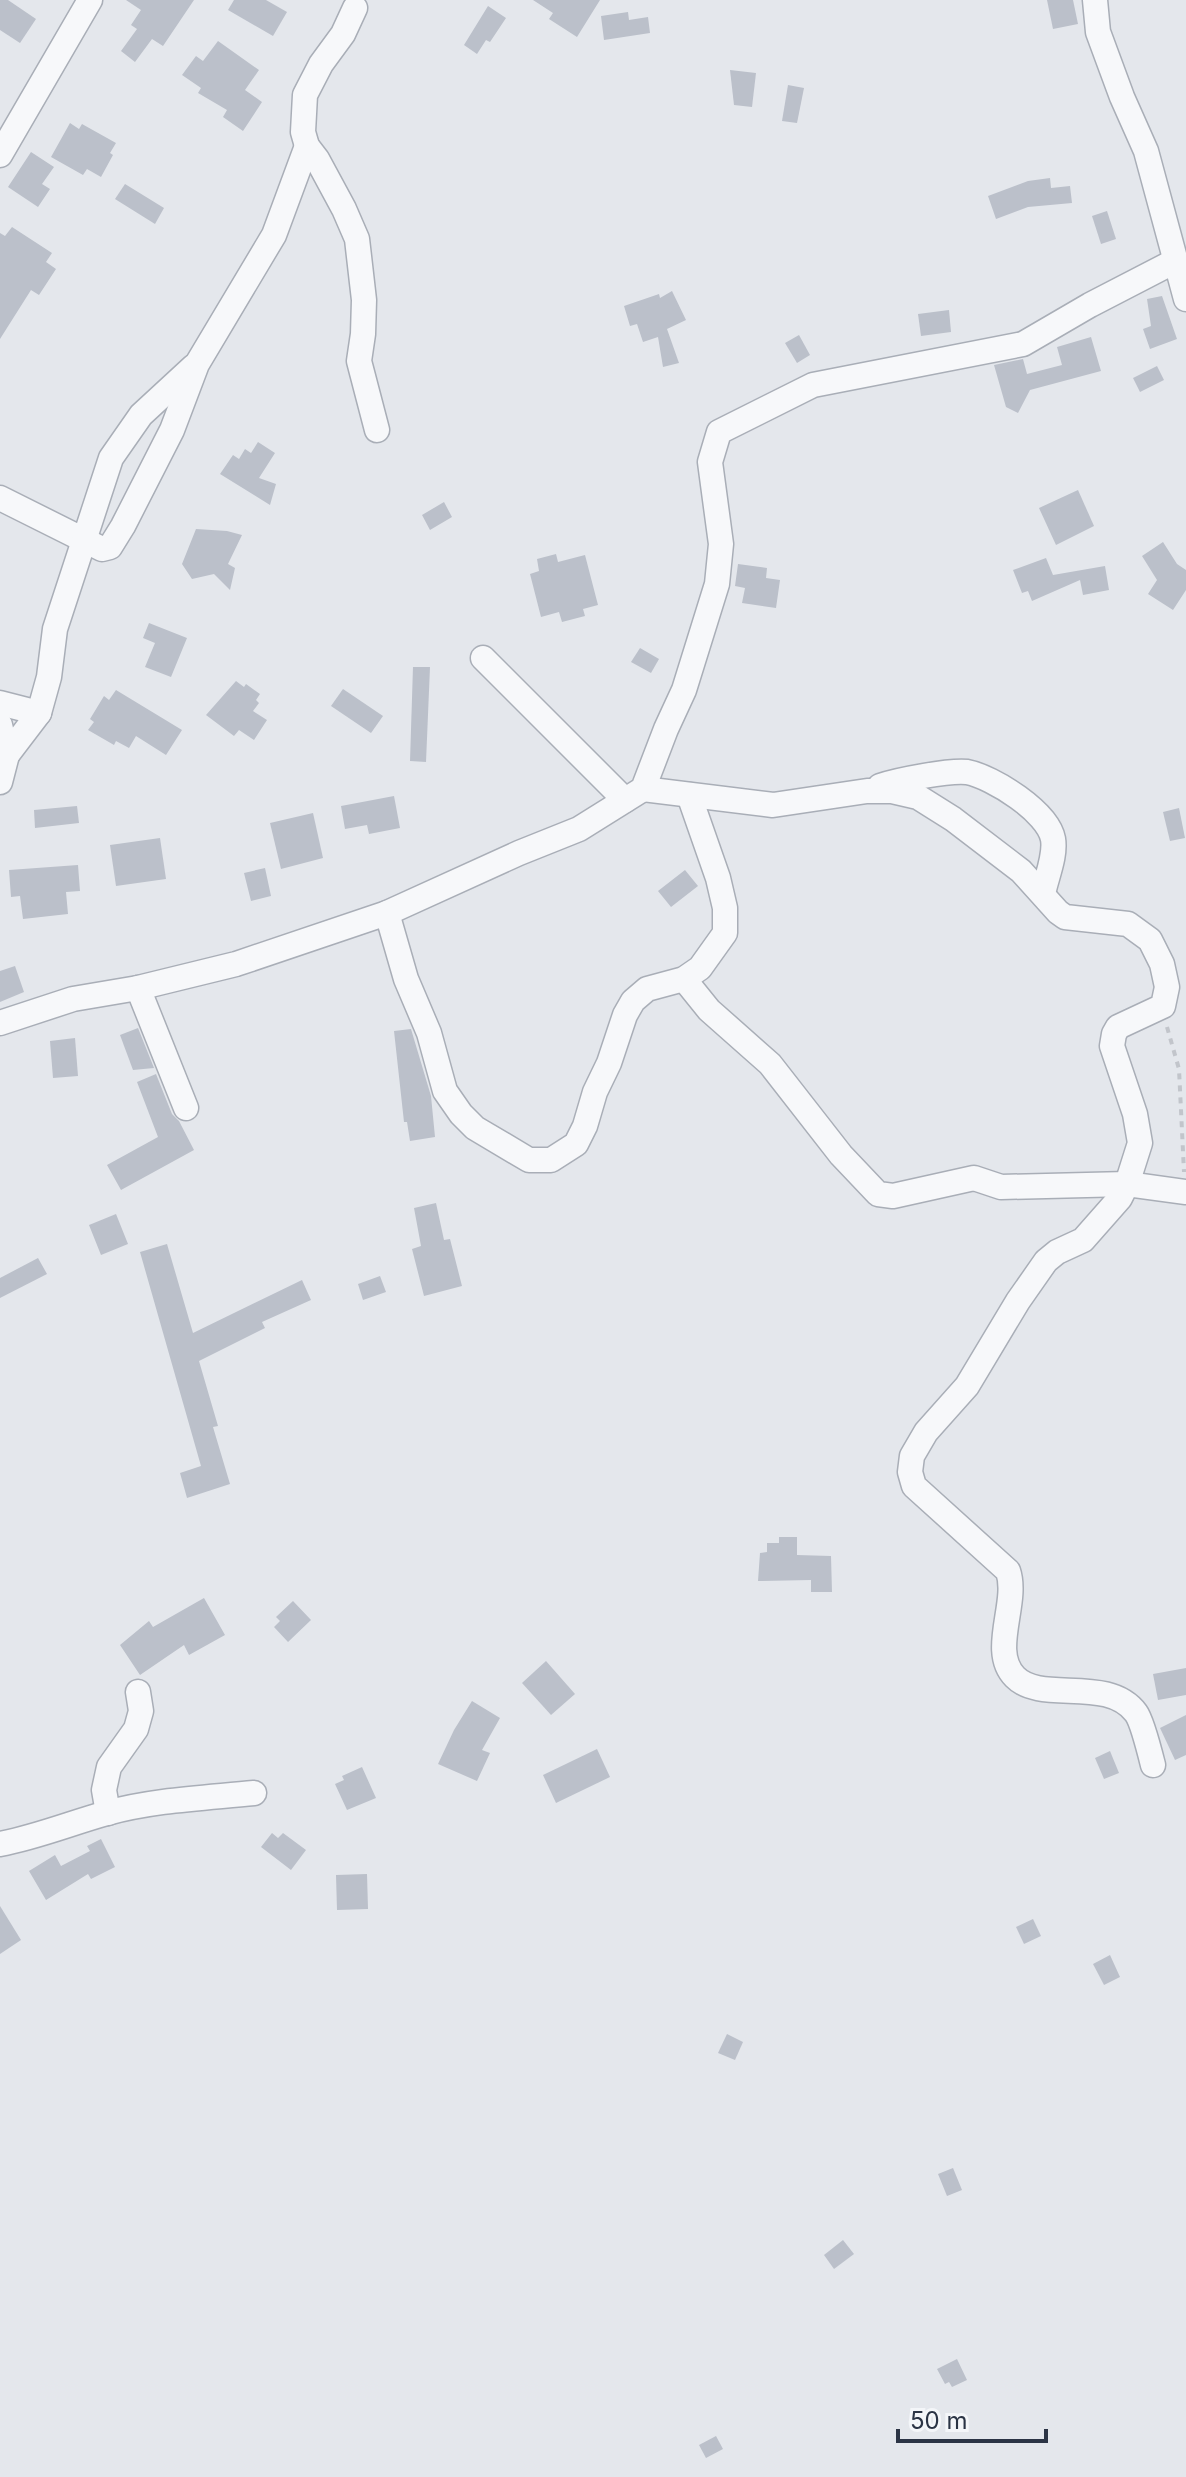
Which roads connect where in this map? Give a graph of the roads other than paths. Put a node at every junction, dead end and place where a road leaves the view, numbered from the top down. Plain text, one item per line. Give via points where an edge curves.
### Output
1 (90, 0) edge
2 (1095, 0) edge
3 (351, 3) edge
4 (307, 146) junction
5 (0, 155) edge
6 (1175, 261) junction
7 (1186, 299) edge
8 (197, 364) junction
9 (377, 430) dead end
10 (0, 498) edge
11 (86, 540) junction
12 (483, 658) dead end
13 (0, 703) edge
14 (39, 713) junction
15 (0, 725) edge
16 (7, 755) junction
17 (0, 782) edge
18 (867, 791) junction
19 (634, 795) junction
20 (689, 795) junction
21 (1043, 894) junction
22 (387, 913) junction
23 (684, 979) junction
24 (138, 988) junction
25 (0, 1023) edge
26 (186, 1108) dead end
27 (1127, 1184) junction
28 (1185, 1191) edge
29 (138, 1692) dead end
30 (1153, 1765) dead end
31 (254, 1793) dead end
32 (108, 1813) junction
33 (0, 1844) edge

1 - 5 street
2 - 6 street via 1098,32 1146,151
3 - 4 street via 343,34 305,95
4 - 8 street via 274,235
4 - 9 street via 357,239 364,300 359,361
6 - 7 street
6 - 19 street via 1023,344 813,385 719,432 710,462 721,544 717,584 684,690
8 - 11 street via 141,415 111,458
8 - 11 street via 172,430 110,547
10 - 11 street
11 - 14 street via 55,629
12 - 19 street
13 - 14 street
14 - 16 street
15 - 16 street
16 - 17 street
18 - 20 street via 773,805
18 - 21 street via 918,797 1021,871
18 - 21 street via 893,781 964,772 990,779 1031,807 1053,836
19 - 20 street
19 - 22 street via 579,829
20 - 23 street via 718,878 725,933 700,968
21 - 27 street via 1065,917 1128,924 1150,940 1162,964 1167,987 1163,1006 1118,1027 1112,1046 1140,1143
22 - 23 street via 445,1091 475,1128 529,1160 551,1160 576,1144 633,1001 647,989
22 - 24 street via 236,964
23 - 27 street via 709,1010 770,1064 878,1194 893,1196 974,1178 1001,1187
24 - 25 street via 73,999
24 - 26 street
27 - 28 street
27 - 30 street via 1083,1240 1046,1261 967,1386 926,1432 912,1456 910,1472 914,1486 1008,1571 1013,1585 1004,1656 1015,1678 1033,1687 1098,1692 1119,1699 1137,1713
29 - 32 street via 141,1711 136,1729 109,1767 104,1790
31 - 32 street
32 - 33 street

